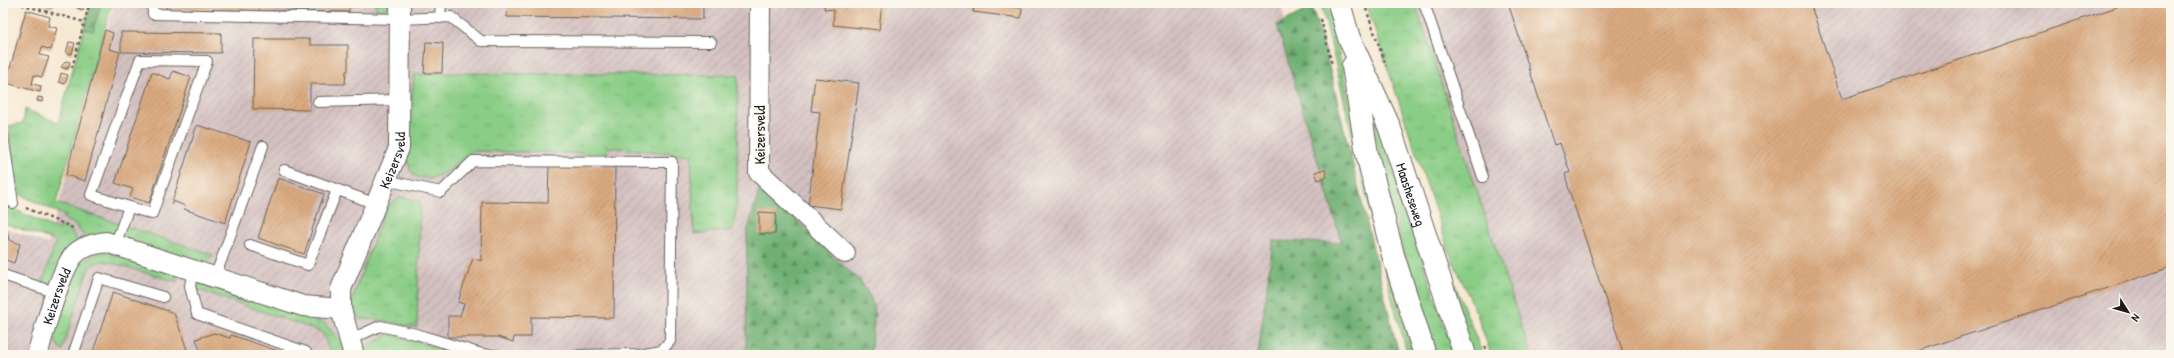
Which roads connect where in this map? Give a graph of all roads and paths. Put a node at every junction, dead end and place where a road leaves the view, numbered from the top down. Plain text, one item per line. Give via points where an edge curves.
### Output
1 (16, 3) edge
2 (152, 3) edge
3 (441, 3) edge
4 (760, 3) edge
5 (1339, 3) edge
6 (1424, 3) edge
7 (89, 5) dead end
8 (400, 11) edge
9 (440, 18) junction
10 (84, 22) junction
11 (1349, 38) junction
12 (711, 42) dead end
13 (72, 68) dead end
14 (399, 100) junction
15 (318, 102) dead end
16 (3, 135) edge
17 (263, 146) dead end
18 (284, 170) dead end
19 (1483, 177) dead end
20 (386, 180) junction
21 (337, 190) junction
22 (13, 202) joint
23 (376, 204) junction
24 (129, 207) junction
25 (115, 245) junction
26 (250, 245) dead end
27 (88, 246) junction
28 (845, 253) dead end
29 (193, 270) junction
30 (3, 275) edge
31 (215, 277) junction
32 (57, 293) junction
33 (163, 297) dead end
34 (341, 309) junction
35 (351, 347) edge
36 (37, 355) edge
37 (73, 355) edge
38 (307, 355) edge
39 (496, 355) edge
40 (579, 355) edge
41 (1425, 355) edge
42 (1465, 355) edge

1 - 10 path
2 - 8 lane via 153,14
3 - 9 lane
4 - 28 street, Keizersveld via 759,172
5 - 11 main road, Maasheseweg
6 - 19 lane
7 - 10 path
8 - 9 lane
8 - 14 street, Keizersveld
9 - 12 lane via 451,17 481,41
10 - 13 path
11 - 41 main road, Maasheseweg via 1367,154 1393,255
11 - 42 main road, Maasheseweg via 1389,126
14 - 15 lane
14 - 20 street, Keizersveld via 399,148
16 - 22 lane
17 - 31 lane
18 - 21 lane
20 - 23 street, Keizersveld
20 - 40 lane via 441,192 473,161 672,162 670,341 662,350 638,354
21 - 23 lane
21 - 26 lane via 308,265
22 - 27 path via 72,227
23 - 34 street, Keizersveld via 341,289
24 - 24 lane via 91,195 140,60 207,61 152,214
24 - 25 lane
25 - 27 street, Keizersveld via 106,242
25 - 29 street, Keizersveld
27 - 32 street, Keizersveld via 75,254 65,269
29 - 31 street, Keizersveld
29 - 38 lane via 190,286 196,314 306,352
30 - 32 lane
31 - 34 street, Keizersveld via 303,306
32 - 36 street, Keizersveld
33 - 37 lane via 100,278
34 - 35 street, Keizersveld
35 - 39 lane via 380,326 482,354

